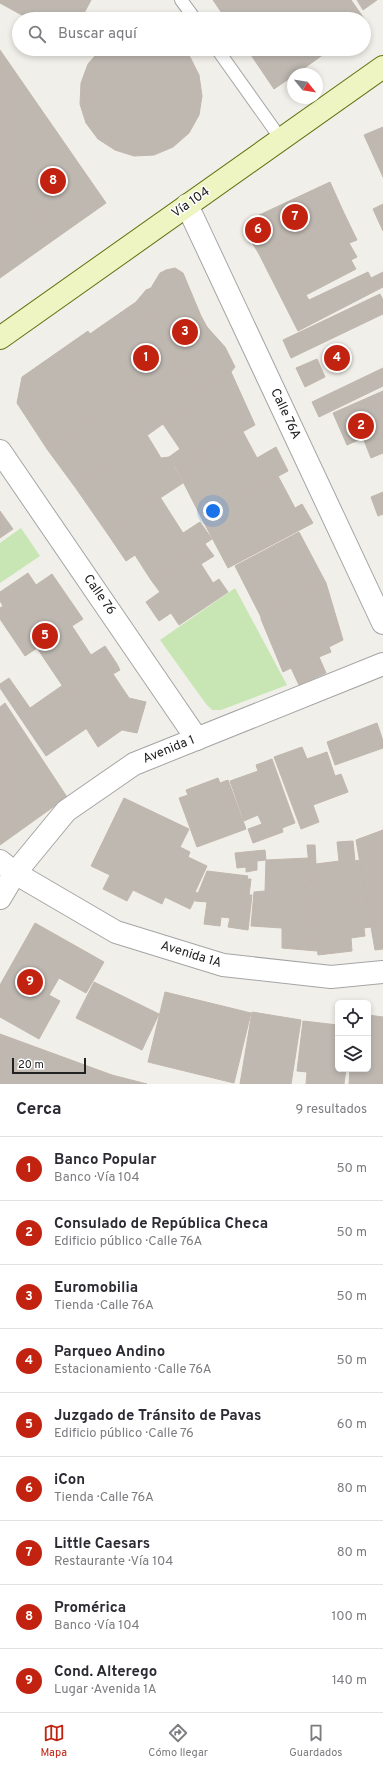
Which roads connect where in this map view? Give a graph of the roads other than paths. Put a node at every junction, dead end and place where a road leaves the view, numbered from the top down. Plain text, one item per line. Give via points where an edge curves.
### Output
1 (181, 0) edge
2 (190, 12) edge
3 (222, 56) edge
4 (383, 67) edge
5 (281, 139) junction
6 (187, 205) junction
7 (0, 338) edge
8 (0, 451) edge
9 (383, 623) edge
10 (383, 664) edge
11 (197, 738) junction
12 (8, 867) edge
13 (0, 898) edge
14 (383, 972) edge

1 - 2 lane
3 - 5 lane
4 - 5 main road, Vía 104
5 - 6 main road, Vía 104
6 - 7 main road, Vía 104
6 - 9 street, Calle 76A
8 - 11 street, Calle 76
10 - 11 street, Avenida 1
11 - 12 street, Avenida 1 via 134,764 66,811
12 - 13 street, Avenida 1
12 - 14 street, Avenida 1A via 116,932 223,965 331,977

